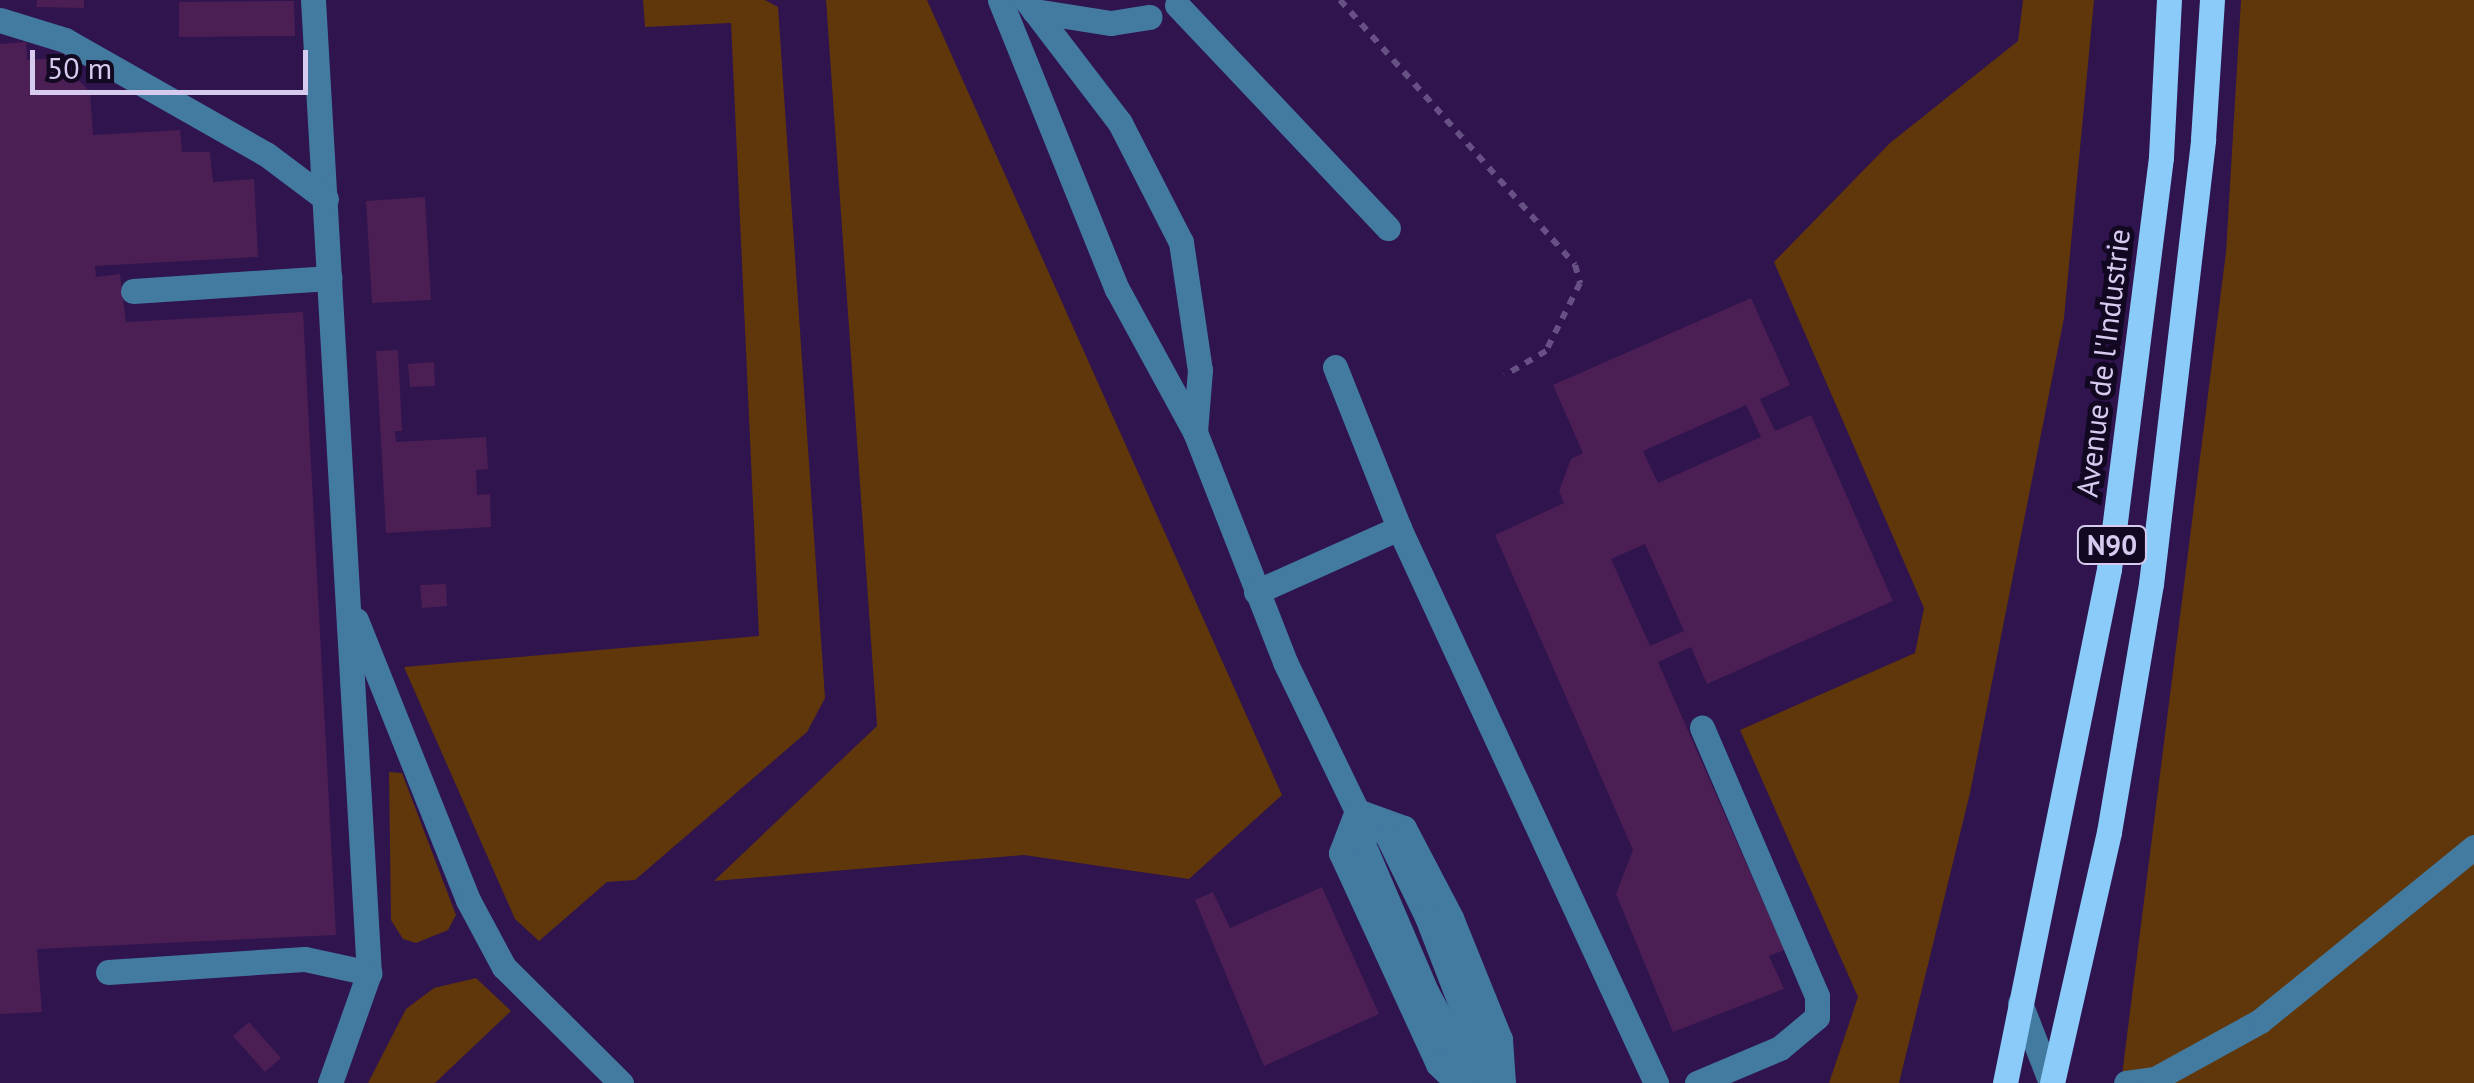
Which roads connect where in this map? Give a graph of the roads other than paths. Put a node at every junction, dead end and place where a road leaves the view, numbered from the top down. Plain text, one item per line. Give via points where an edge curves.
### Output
1 (313, 0) edge
2 (1000, 0) edge
3 (2169, 0) edge
4 (2212, 0) edge
5 (1176, 5) dead end
6 (1030, 6) edge
7 (1150, 18) dead end
8 (0, 20) edge
9 (326, 199) junction
10 (1388, 228) dead end
11 (330, 278) junction
12 (133, 290) dead end
13 (1335, 366) dead end
14 (1195, 432) junction
15 (1399, 528) junction
16 (1256, 592) junction
17 (350, 607) junction
18 (1702, 728) dead end
19 (1358, 811) junction
20 (2474, 847) edge
21 (108, 972) dead end
22 (369, 973) junction
23 (2020, 1002) junction
24 (330, 1083) edge
25 (620, 1083) edge
26 (1458, 1083) edge
27 (1475, 1083) edge
28 (1491, 1083) edge
29 (1502, 1083) edge
30 (1656, 1083) edge
31 (1697, 1083) edge
32 (2006, 1083) edge
33 (2052, 1083) edge
34 (2126, 1083) edge

1 - 9 street
2 - 14 street via 1117,290
3 - 23 main road, Avenue de l'Industrie / N90 via 2162,158 2109,570
4 - 33 main road, N90 via 2204,139 2151,584 2109,832
5 - 10 street
6 - 7 street via 1111,23
6 - 14 street via 1120,122 1181,242 1200,370
8 - 9 street via 65,40 266,154
9 - 11 street
11 - 12 street
11 - 17 street
13 - 15 street
14 - 16 street
15 - 16 street
15 - 30 street
16 - 19 street
17 - 22 street
17 - 25 street via 468,900 504,968
18 - 31 street via 1817,996 1817,1017 1780,1048
19 - 26 street via 1341,853 1438,1064
19 - 27 street via 1363,844
19 - 28 street via 1388,834
19 - 29 street via 1404,828 1451,918 1500,1039
20 - 34 street via 2260,1021 2155,1079
21 - 22 street via 304,958
22 - 24 street
23 - 32 main road, Avenue de l'Industrie / N90
23 - 33 street

